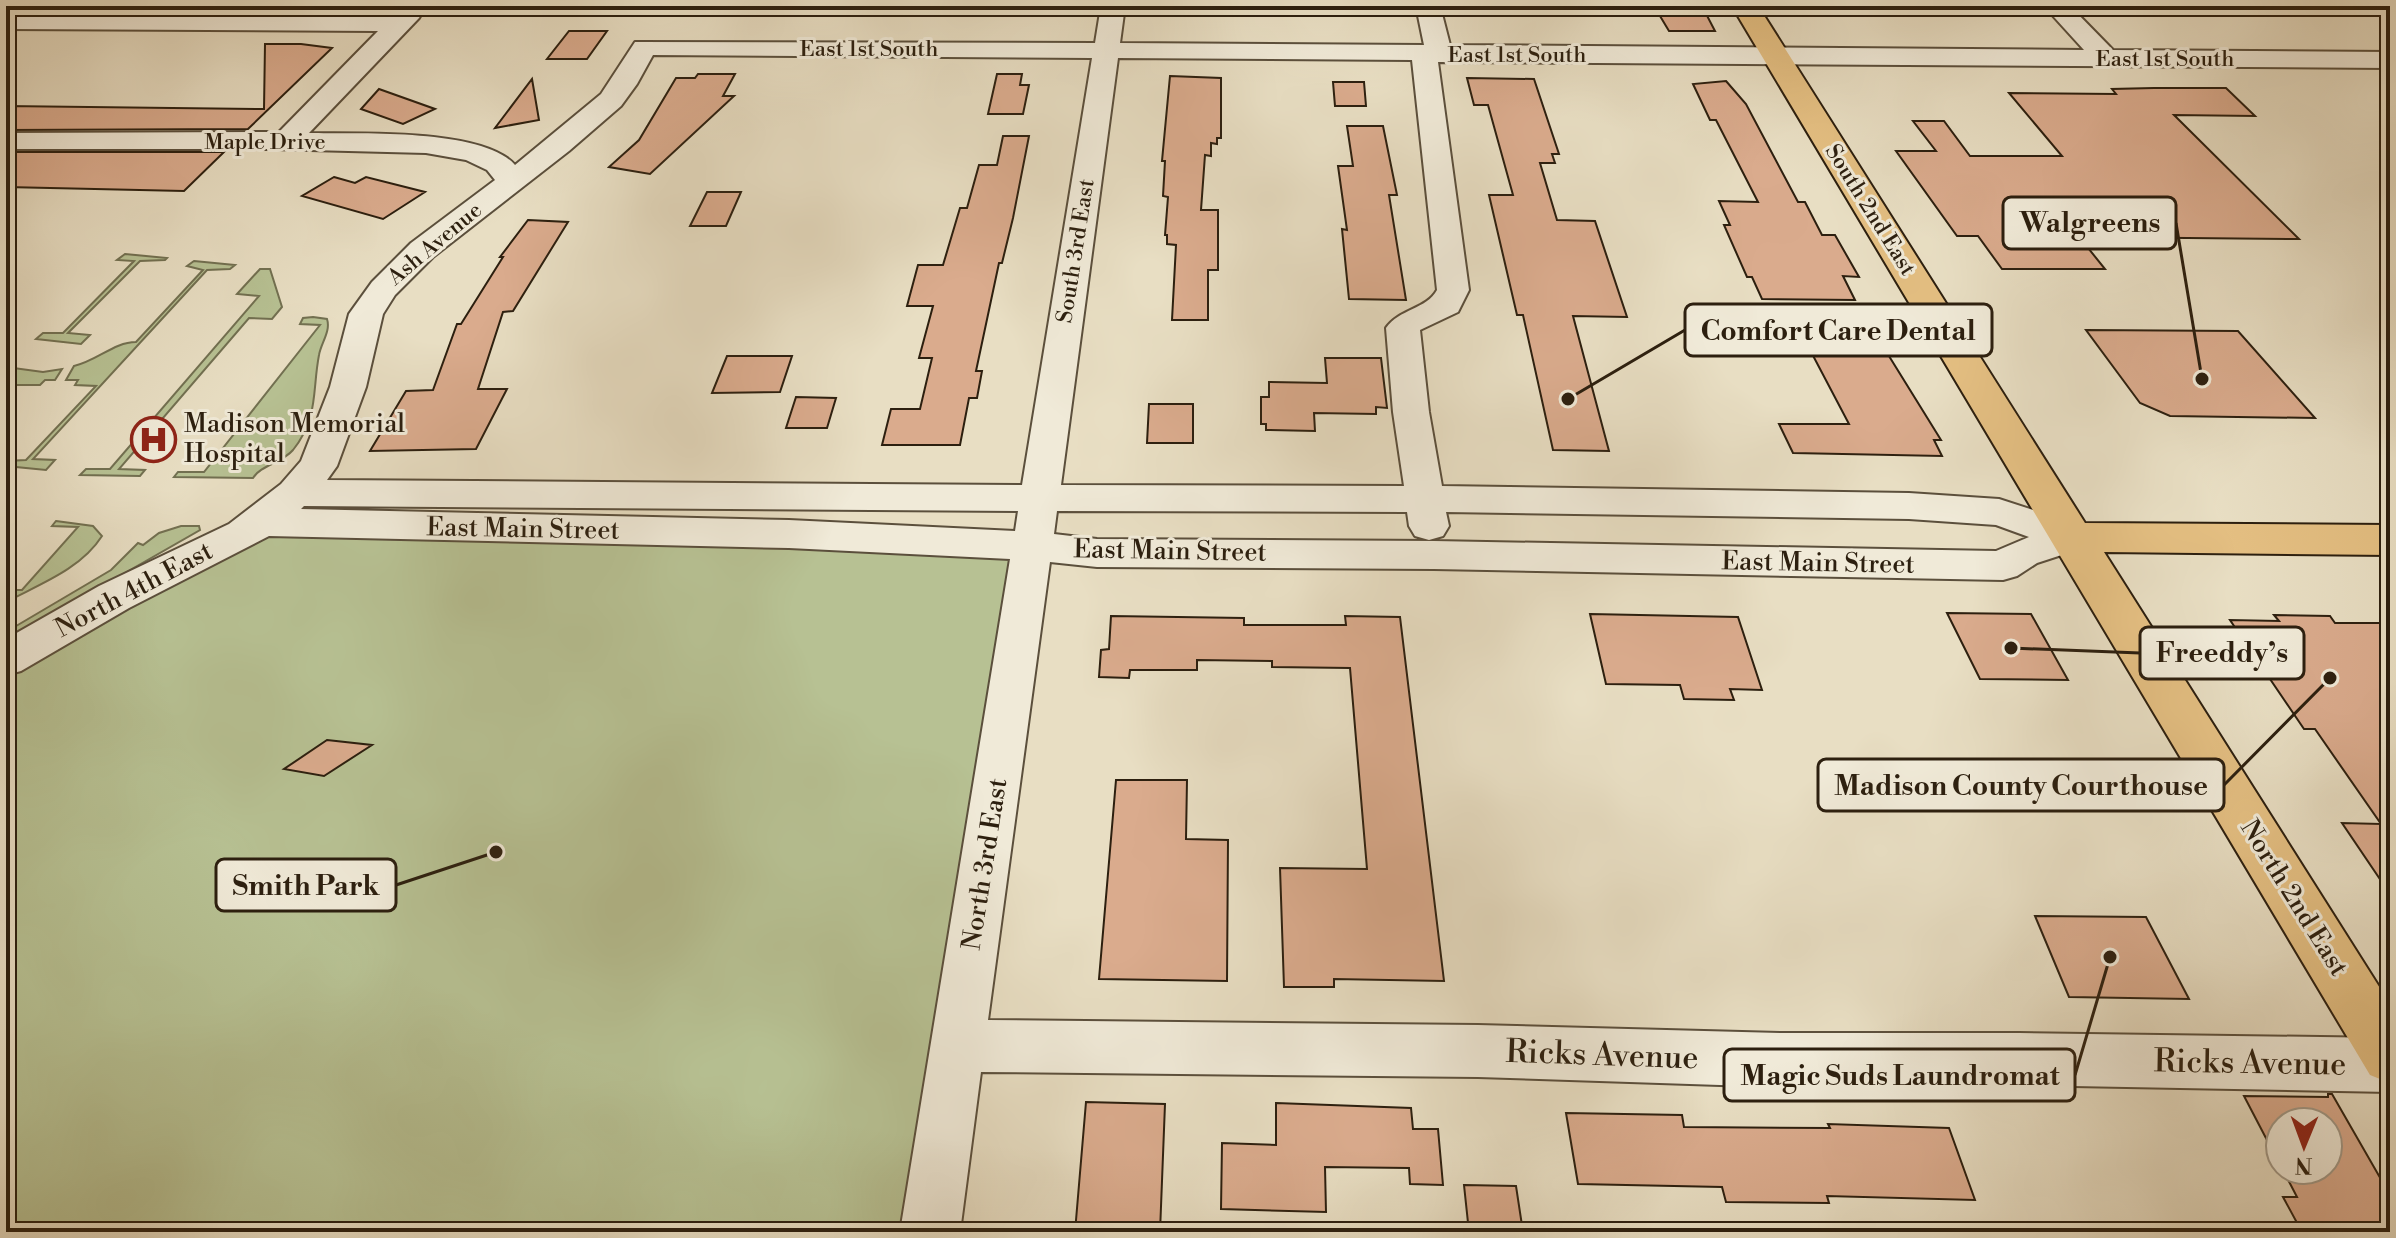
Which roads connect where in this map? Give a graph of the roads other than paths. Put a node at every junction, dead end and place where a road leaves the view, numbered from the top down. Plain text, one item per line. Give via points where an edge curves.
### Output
1 (163, 6) edge
2 (1113, 6) edge
3 (1428, 6) edge
4 (1745, 6) edge
5 (2056, 6) edge
6 (2383, 6) edge
7 (2390, 11) edge
8 (408, 15) edge
9 (6, 22) edge
10 (142, 22) junction
11 (644, 47) joint
12 (1107, 51) junction
13 (1432, 55) junction
14 (1776, 57) junction
15 (2106, 58) junction
16 (2390, 60) edge
17 (6, 141) edge
18 (286, 141) junction
19 (511, 182) junction
20 (295, 493) junction
21 (1040, 496) junction
22 (1425, 499) junction
23 (262, 522) junction
24 (2072, 537) junction
25 (2390, 540) edge
26 (1032, 546) junction
27 (1434, 555) junction
28 (6, 659) edge
29 (957, 1046) junction
30 (2390, 1055) edge
31 (2390, 1065) edge
32 (930, 1232) edge

1 - 10 street
2 - 12 street, South 3rd East
3 - 13 street
4 - 14 main road, South 2nd East
5 - 15 street
6 - 7 street
8 - 10 street
8 - 18 street
9 - 10 street
11 - 12 street, East 1st South
11 - 19 street, Ash Avenue via 611,100
12 - 13 street, East 1st South
12 - 21 street, South 3rd East
13 - 14 street, East 1st South
13 - 22 street via 1453,290 1446,305 1403,328
14 - 15 street, East 1st South
14 - 24 main road, South 2nd East
15 - 16 street, East 1st South
17 - 18 street, Maple Drive
18 - 19 street, Maple Drive via 456,149 494,161
19 - 20 street, Ash Avenue via 422,250 383,289 366,314 348,387 318,466
20 - 21 street, East Main Street
20 - 23 street, Ash Avenue
21 - 22 street, East Main Street
21 - 26 street, North 3rd East
22 - 24 street, East Main Street via 1909,506 1999,512
22 - 27 street
23 - 26 street, East Main Street via 789,534
23 - 28 street, North 4th East
24 - 25 main road, East Main Street
24 - 27 street, East Main Street via 2023,553 2003,566
24 - 30 main road, North 2nd East
26 - 27 street, East Main Street via 1097,553
26 - 29 street, North 3rd East
29 - 31 street, Ricks Avenue
29 - 32 street, North 3rd East

